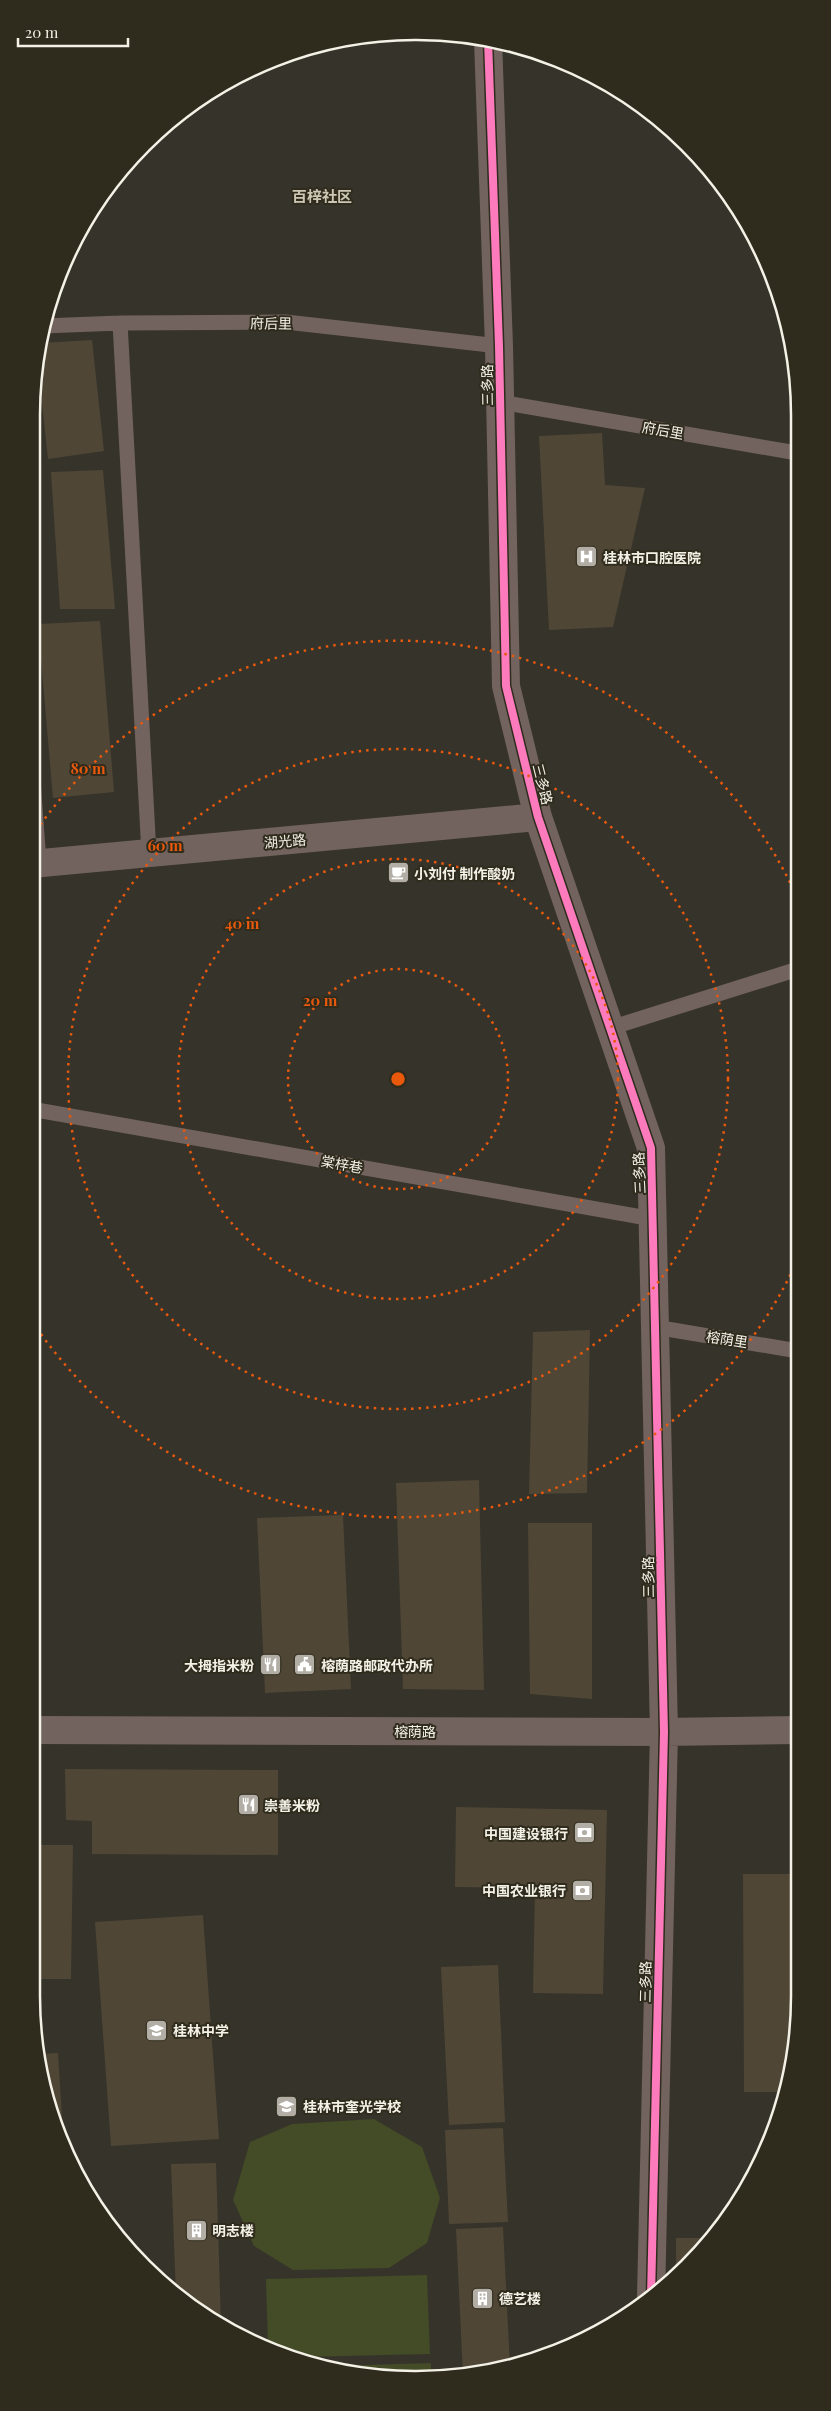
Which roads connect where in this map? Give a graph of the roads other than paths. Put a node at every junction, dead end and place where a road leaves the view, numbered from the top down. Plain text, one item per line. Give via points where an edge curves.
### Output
1 (488, 47) edge
2 (120, 323) junction
3 (51, 326) edge
4 (499, 346) junction
5 (500, 402) junction
6 (791, 452) edge
7 (538, 817) junction
8 (149, 854) junction
9 (40, 864) edge
10 (791, 972) edge
11 (610, 1028) junction
12 (40, 1110) edge
13 (653, 1219) junction
14 (656, 1327) junction
15 (791, 1350) edge
16 (40, 1730) edge
17 (791, 1730) edge
18 (664, 1732) junction
19 (651, 2287) edge

1 - 4 street, 三多路
2 - 3 lane, 府后里
2 - 4 lane, 府后里 via 286,322
2 - 8 lane
4 - 5 street, 三多路
5 - 6 lane, 府后里
5 - 7 street, 三多路 via 506,686
7 - 8 street, 湖光路
7 - 11 street, 三多路
8 - 9 street, 湖光路
10 - 11 lane
11 - 13 street, 三多路 via 651,1148
12 - 13 lane, 棠梓巷
13 - 14 street, 三多路
14 - 15 lane, 榕荫里
14 - 18 street, 三多路
16 - 18 street, 榕荫路
17 - 18 street, 榕荫路
18 - 19 street, 三多路

